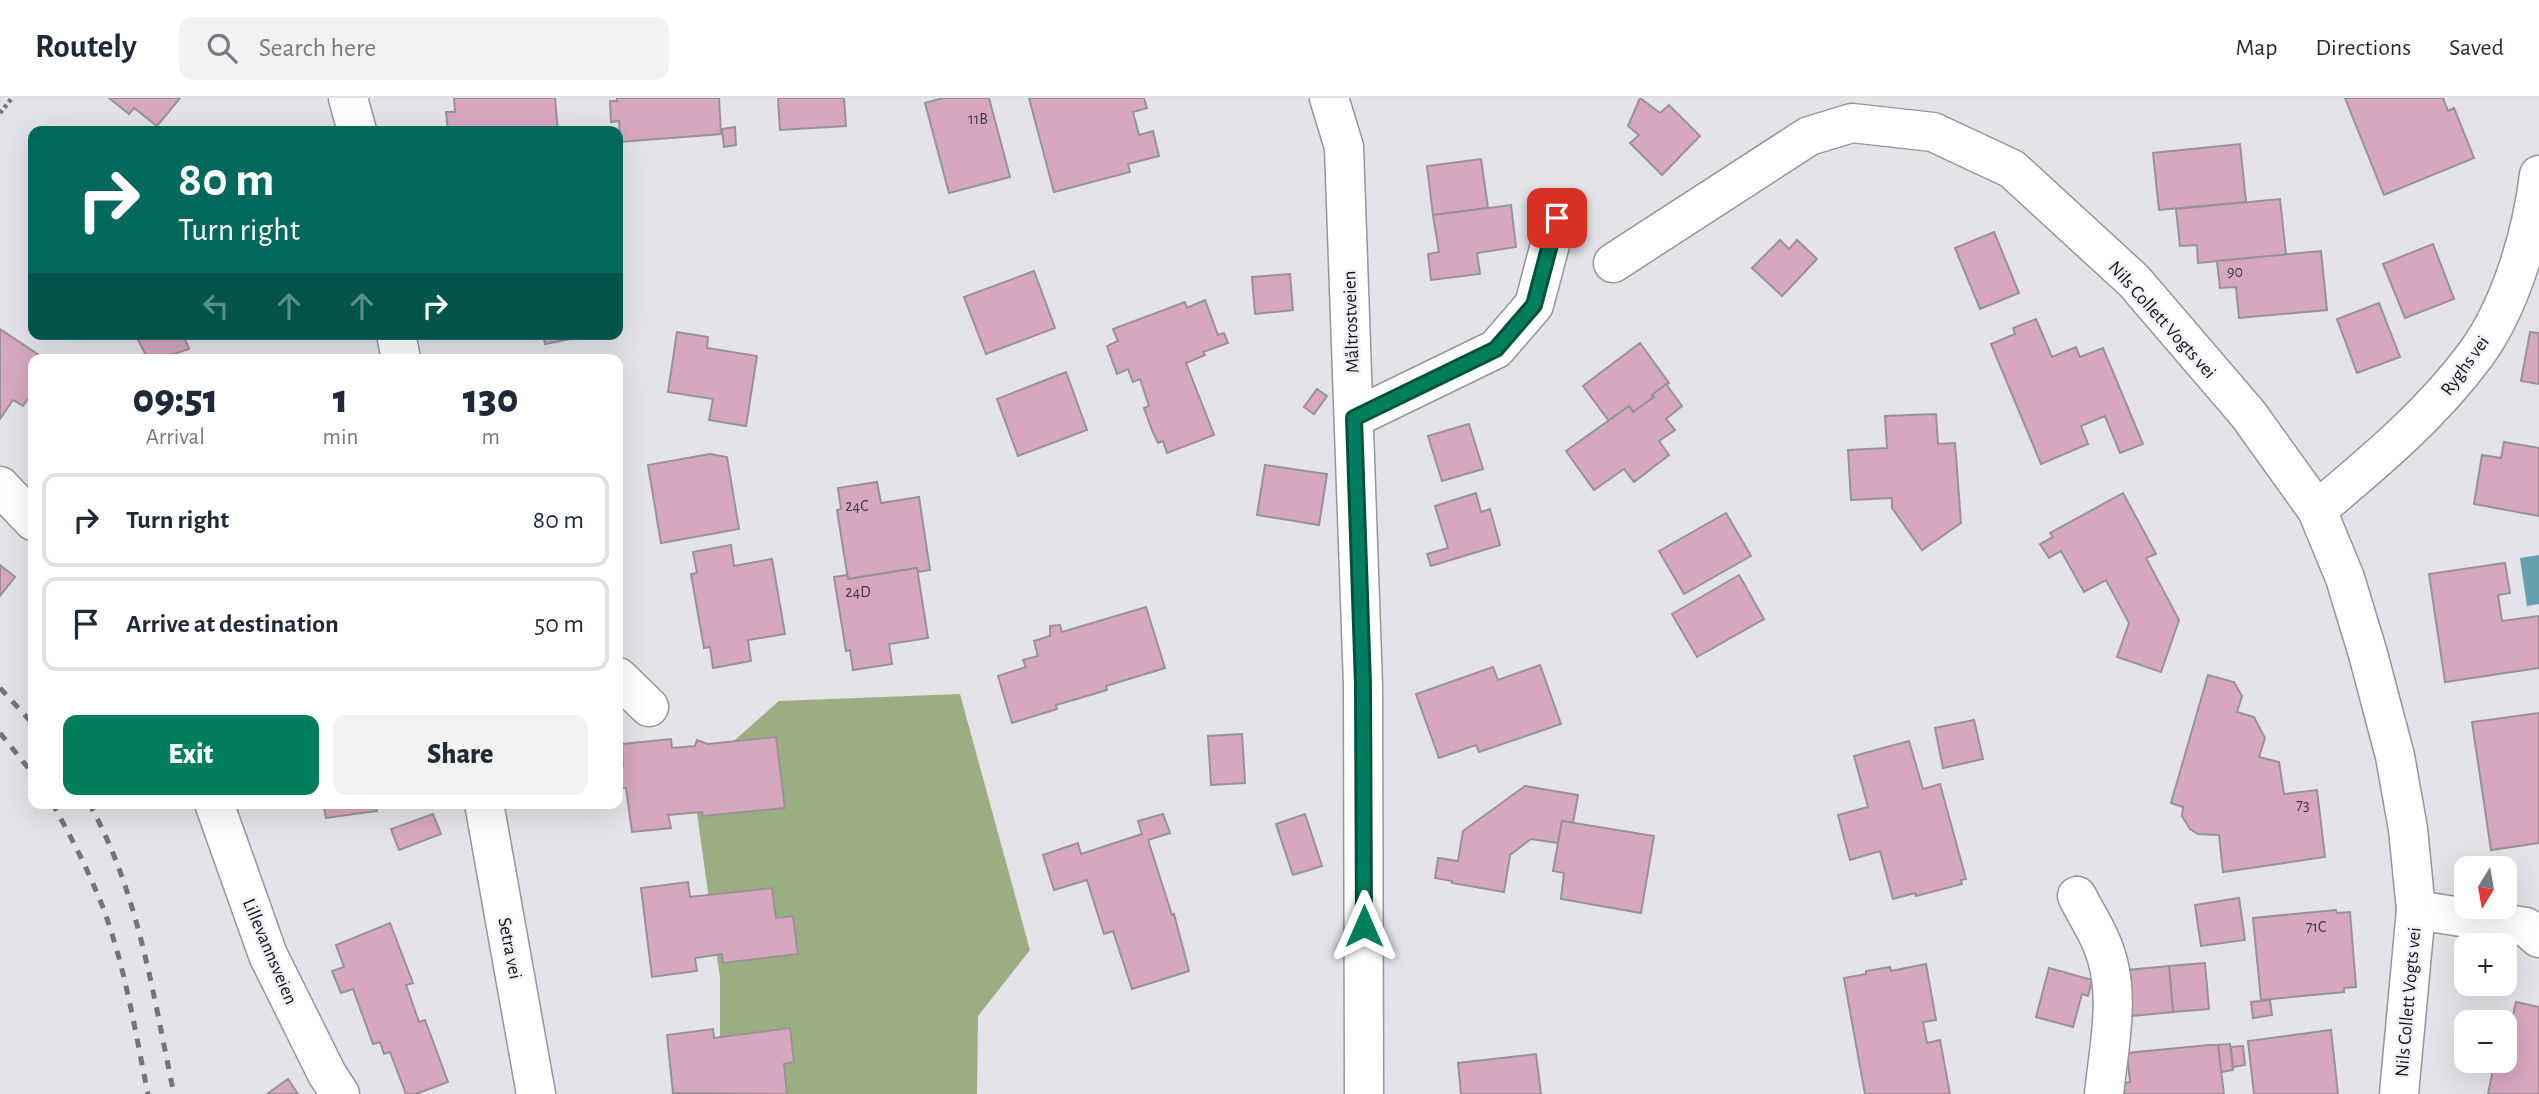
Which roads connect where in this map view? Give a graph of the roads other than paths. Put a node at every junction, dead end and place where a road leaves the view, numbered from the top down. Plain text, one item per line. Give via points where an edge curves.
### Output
1 (348, 98) edge
2 (1329, 98) edge
3 (356, 126) edge
4 (2539, 175) edge
5 (1557, 218) dead end
6 (1614, 263) dead end
7 (1354, 418) junction
8 (0, 486) edge
9 (2317, 510) junction
10 (28, 516) edge
11 (623, 682) edge
12 (649, 707) dead end
13 (216, 809) edge
14 (485, 809) edge
15 (2077, 896) dead end
16 (2416, 910) junction
17 (2535, 928) edge
18 (340, 1094) edge
19 (536, 1094) edge
20 (1364, 1094) edge
21 (2104, 1094) edge
22 (2399, 1094) edge

1 - 3 street
2 - 7 street, Måltrostveien via 1344,147
4 - 9 street, Ryghs vei via 2520,258 2501,311 2477,352 2440,399
5 - 7 street via 1534,305 1496,349
6 - 9 street, Nils Collett Vogts vei via 1809,136 1852,124 1933,132 2012,169 2134,281 2248,414
7 - 20 street, Måltrostveien via 1363,685
8 - 10 street
9 - 16 street, Nils Collett Vogts vei via 2345,578 2395,756
11 - 12 street
13 - 18 street, Lillevannsveien via 268,955
14 - 19 street, Setra vei
15 - 21 street via 2103,945 2110,974 2113,1003
16 - 17 street, Nils Collett Vogts vei
16 - 22 street, Nils Collett Vogts vei

